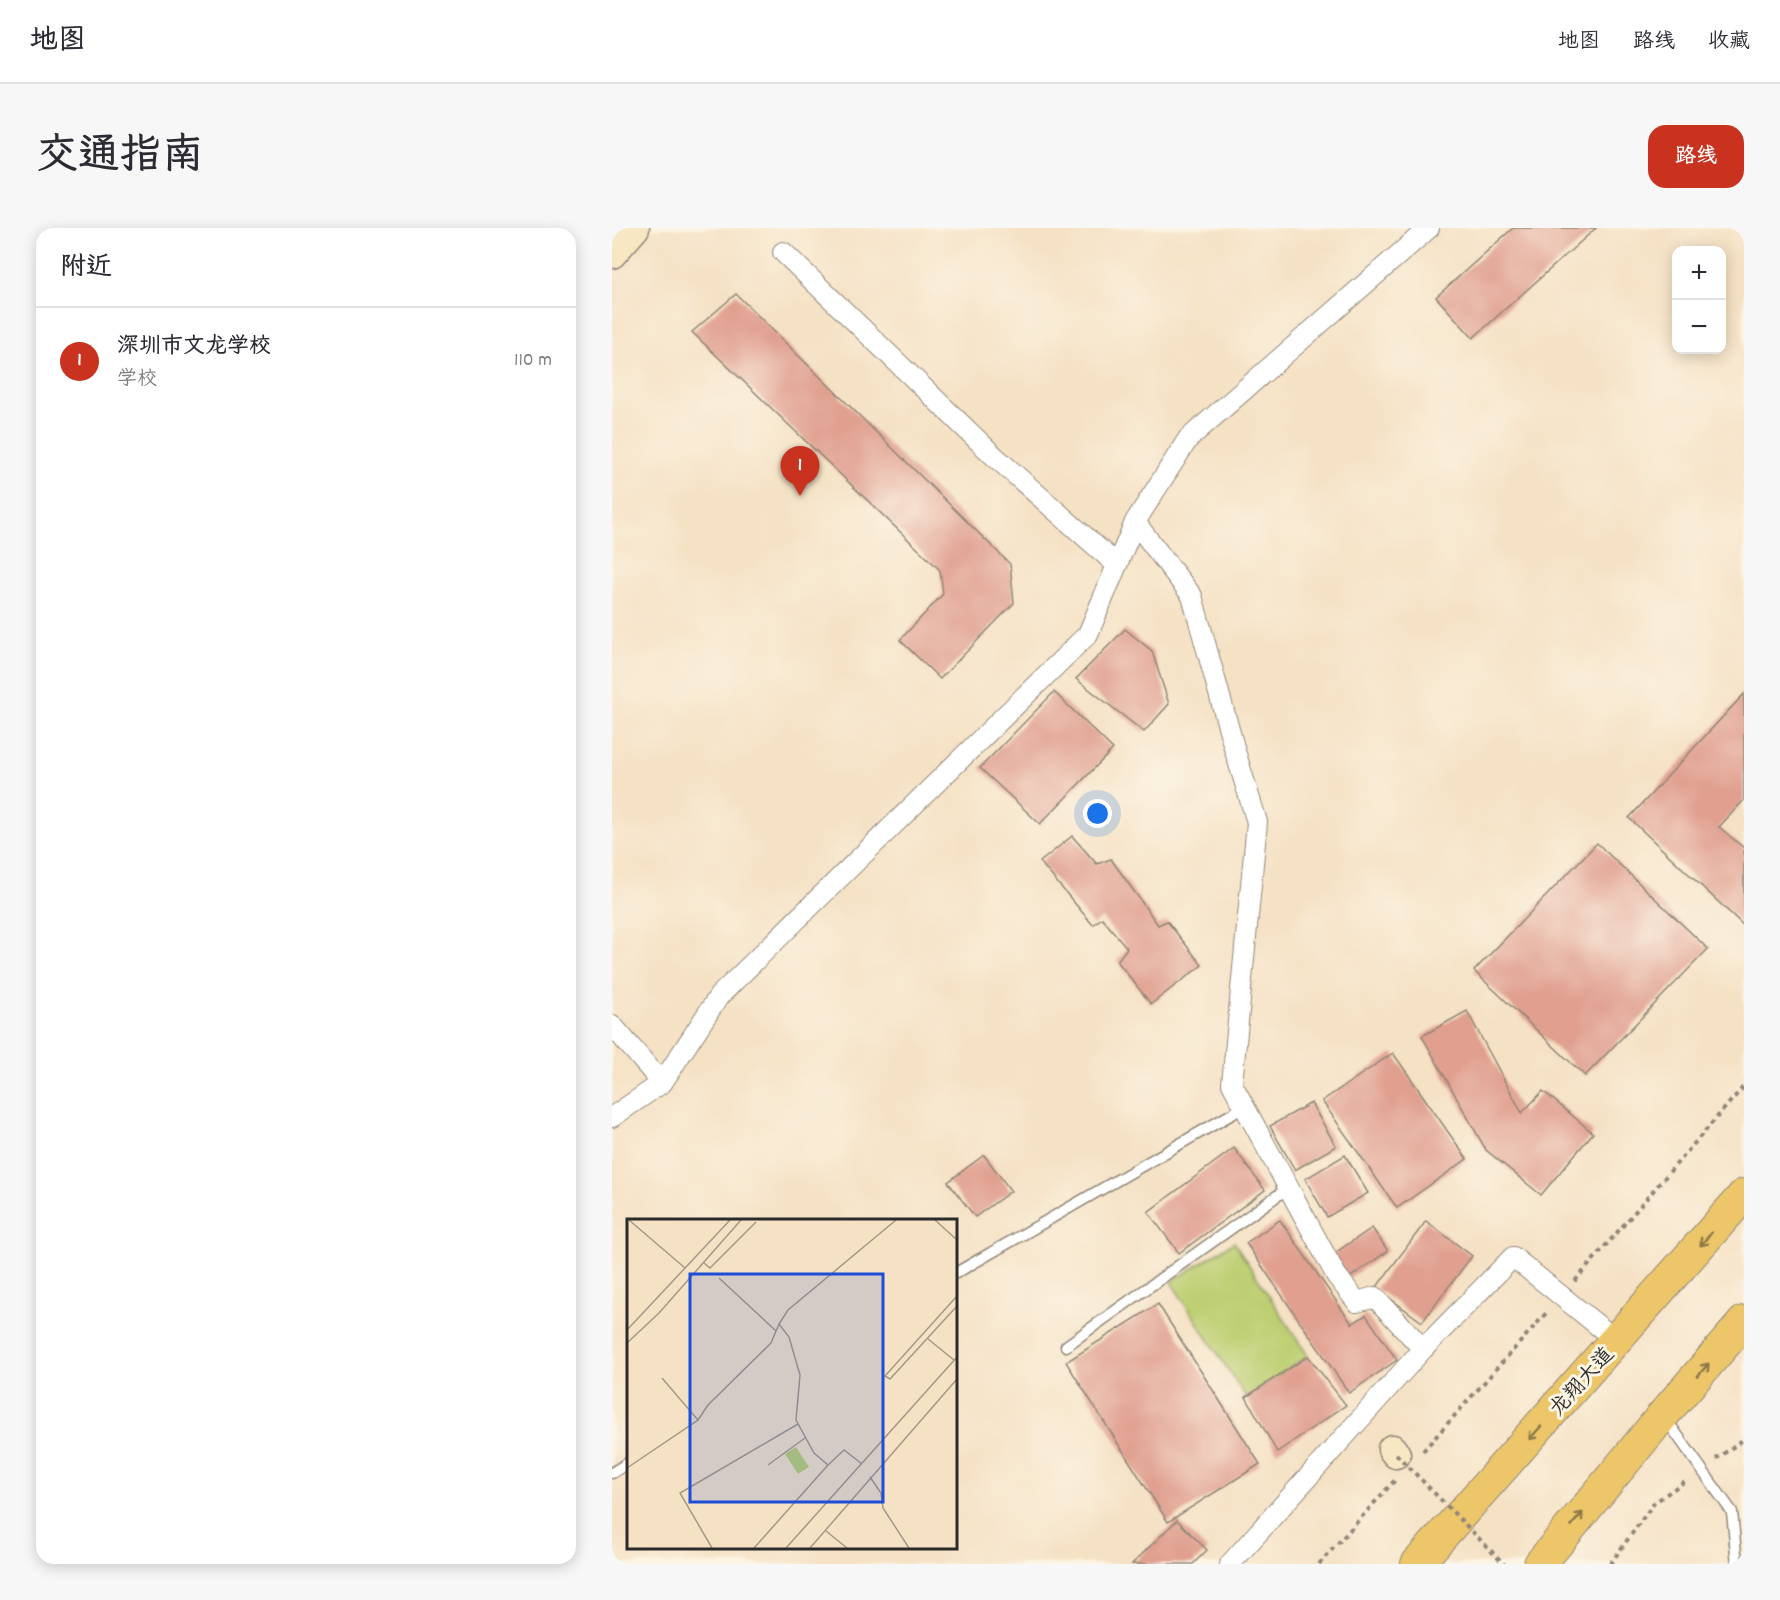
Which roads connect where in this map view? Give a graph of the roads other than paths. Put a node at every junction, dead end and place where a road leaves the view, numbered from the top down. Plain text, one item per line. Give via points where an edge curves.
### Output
1 (635, 228) edge
2 (1429, 228) edge
3 (783, 252) dead end
4 (612, 254) edge
5 (1135, 522) junction
6 (1117, 566) junction
7 (612, 1025) edge
8 (663, 1083) junction
9 (1244, 1107) junction
10 (612, 1117) edge
11 (1288, 1188) junction
12 (1744, 1195) edge
13 (957, 1272) edge
14 (1744, 1322) edge
15 (1617, 1341) junction
16 (1066, 1346) dead end
17 (1423, 1349) junction
18 (1663, 1415) junction
19 (627, 1464) edge
20 (612, 1473) edge
21 (1230, 1564) edge
22 (1417, 1564) edge
23 (1540, 1564) edge
24 (1737, 1564) edge

1 - 4 street
2 - 5 street via 1188,439
3 - 6 street via 993,455
5 - 6 street
5 - 9 street via 1192,596 1257,822 1232,1084
6 - 8 street via 1088,634 719,996
7 - 8 street
8 - 10 street
9 - 11 street
9 - 13 lane
11 - 16 lane
11 - 17 street via 1336,1275 1357,1302 1375,1297
12 -> 15 main road, 龙翔大道
18 -> 14 main road
15 - 17 street via 1513,1257
15 -> 22 main road, 龙翔大道
17 - 21 street
23 -> 18 main road
18 - 24 lane via 1732,1512
19 - 20 lane

